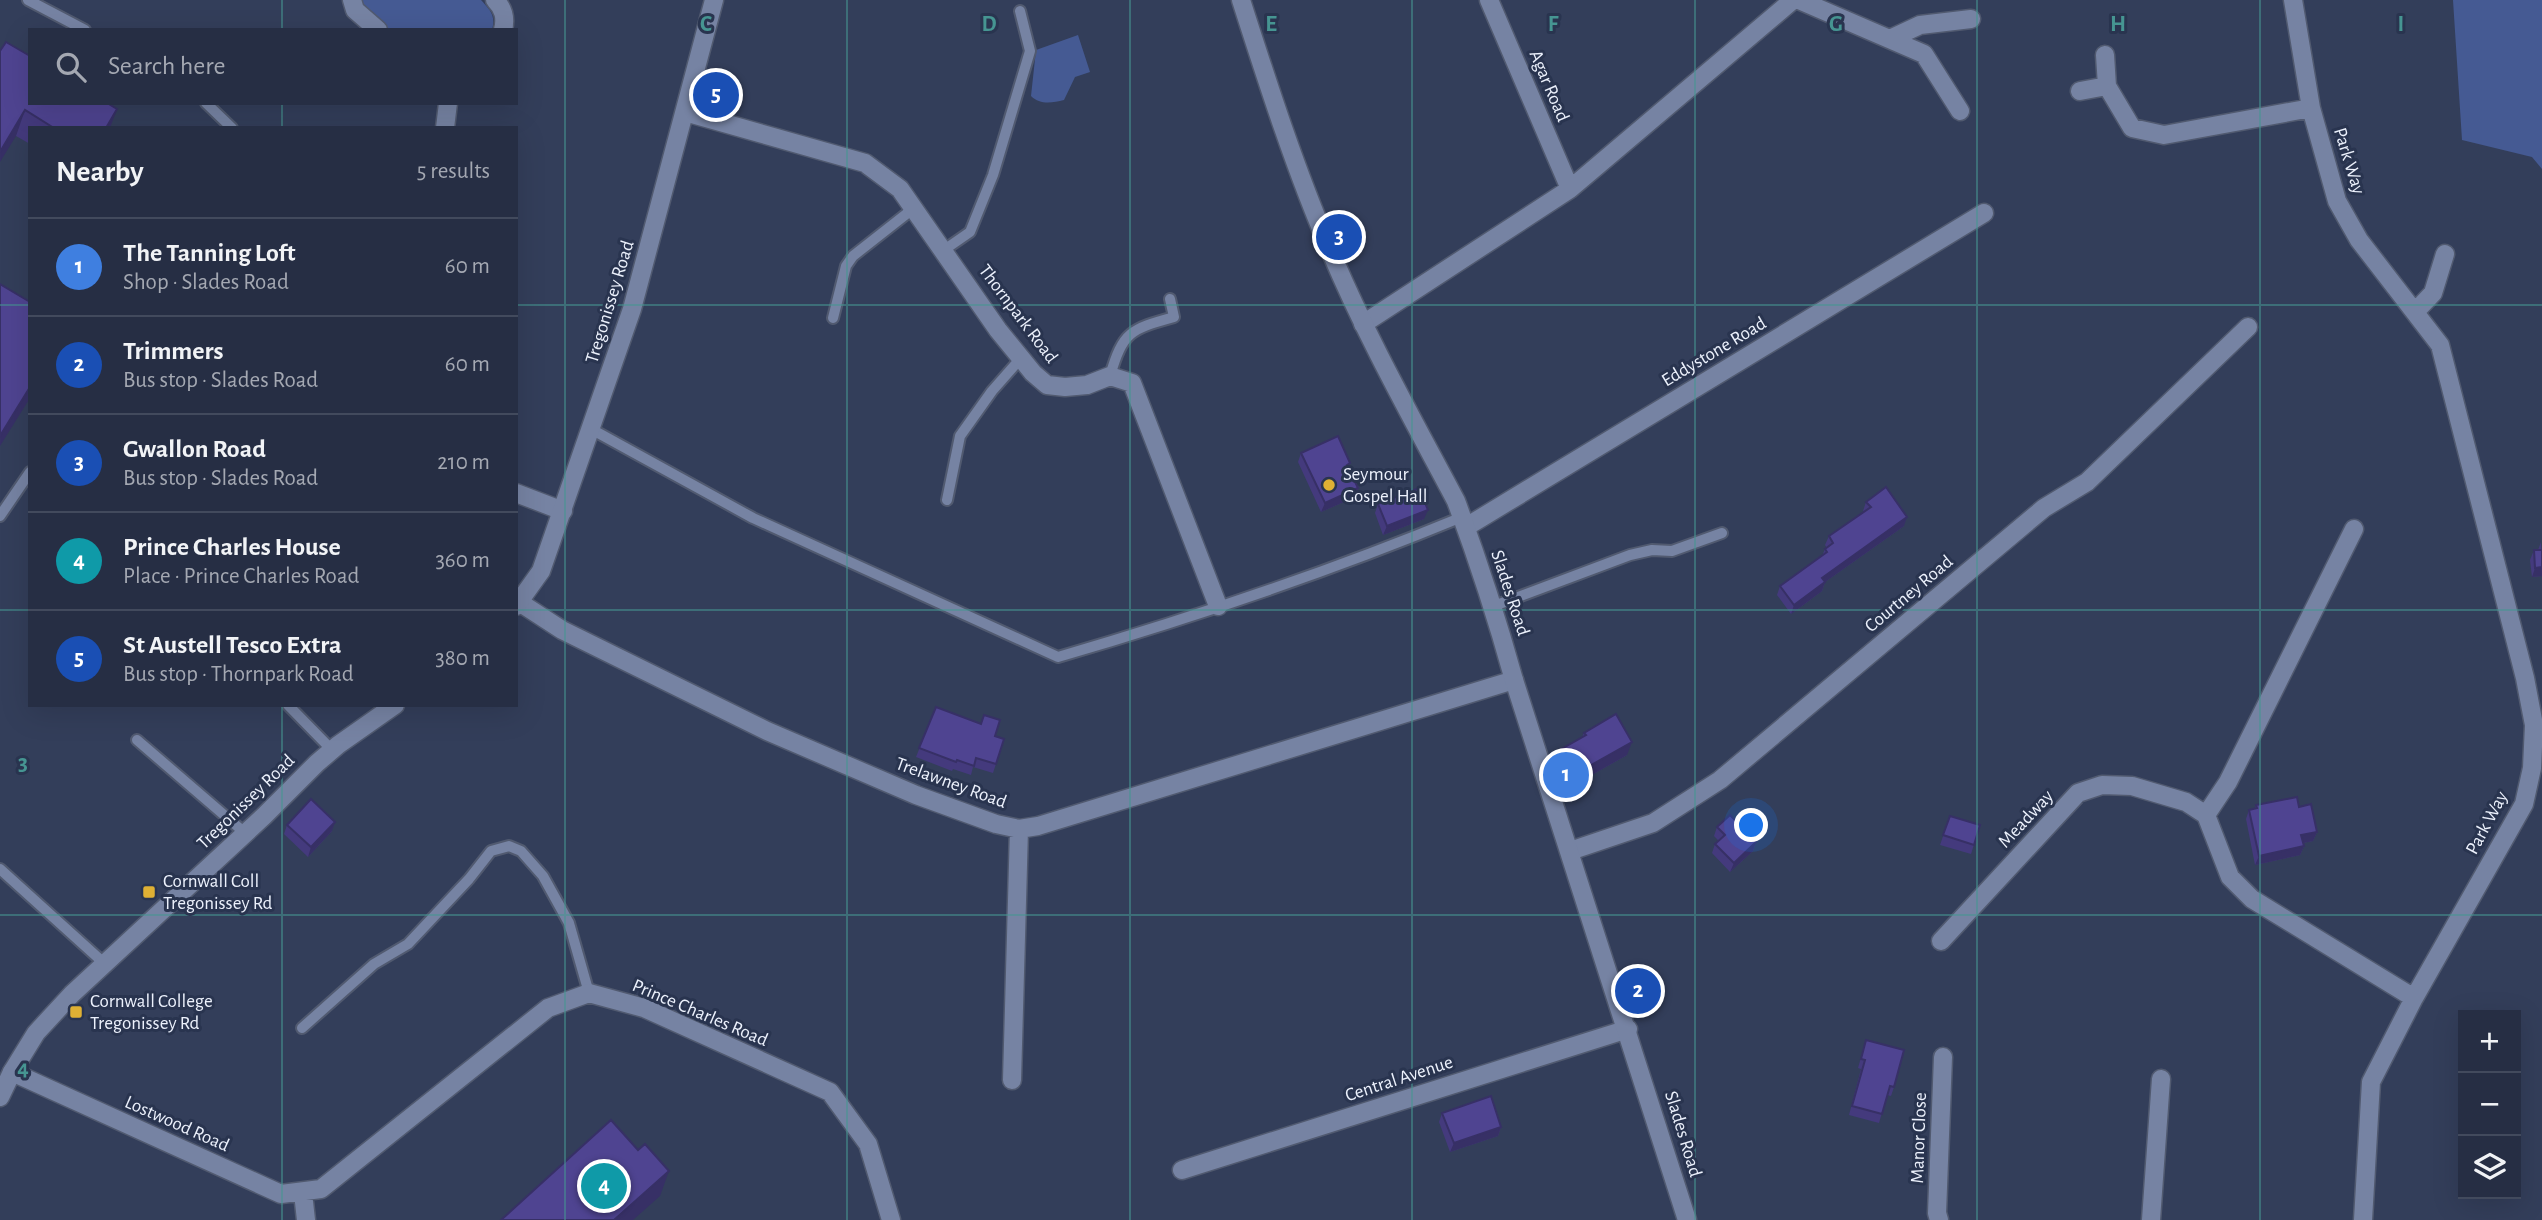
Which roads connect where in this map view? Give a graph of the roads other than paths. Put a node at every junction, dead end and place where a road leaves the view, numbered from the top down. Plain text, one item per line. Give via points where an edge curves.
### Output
1 (29, 0) edge
2 (352, 0) edge
3 (495, 0) edge
4 (714, 0) edge
5 (1241, 0) edge
6 (1489, 0) edge
7 (1793, 0) edge
8 (1799, 0) edge
9 (2294, 0) edge
10 (1020, 11) dead end
11 (1971, 19) dead end
12 (81, 28) edge
13 (376, 28) edge
14 (504, 28) edge
15 (1890, 39) junction
16 (2105, 55) dead end
17 (2107, 86) junction
18 (2080, 91) dead end
19 (208, 105) edge
20 (448, 105) edge
21 (2311, 108) junction
22 (685, 111) junction
23 (1960, 111) dead end
24 (230, 126) edge
25 (445, 126) edge
26 (1570, 189) junction
27 (914, 208) junction
28 (1984, 213) dead end
29 (944, 250) junction
30 (2445, 254) dead end
31 (1170, 299) dead end
32 (2415, 312) junction
33 (833, 318) dead end
34 (1363, 324) junction
35 (2248, 327) dead end
36 (1021, 358) junction
37 (1110, 376) junction
38 (591, 429) junction
39 (28, 475) edge
40 (518, 494) edge
41 (947, 500) dead end
42 (563, 512) junction
43 (0, 516) edge
44 (1464, 522) junction
45 (2354, 529) dead end
46 (1722, 533) dead end
47 (518, 604) edge
48 (1218, 606) junction
49 (1494, 606) junction
50 (1514, 680) junction
51 (290, 707) edge
52 (392, 707) edge
53 (137, 740) dead end
54 (332, 750) junction
55 (2206, 815) junction
56 (1019, 829) junction
57 (245, 833) junction
58 (1570, 850) junction
59 (0, 869) edge
60 (1941, 941) dead end
61 (105, 964) junction
62 (589, 993) junction
63 (2414, 998) junction
64 (302, 1028) dead end
65 (1628, 1029) junction
66 (1943, 1057) dead end
67 (12, 1072) junction
68 (2161, 1079) dead end
69 (1012, 1080) dead end
70 (0, 1097) edge
71 (1182, 1170) dead end
72 (303, 1193) junction
73 (306, 1220) edge
74 (891, 1220) edge
75 (1687, 1220) edge
76 (1939, 1220) edge
77 (2151, 1220) edge
78 (2364, 1220) edge

1 - 12 lane
2 - 13 street via 355,10
3 - 14 street via 503,7
4 - 22 street, Tregonissey Road
5 - 34 street, Slades Road via 1310,199
6 - 26 street, Agar Road
7 - 26 street
8 - 15 street
9 - 21 street, Park Way
10 - 29 lane via 1030,51 993,175 970,232
11 - 15 street via 1920,25
15 - 23 street via 1924,54
16 - 17 street
17 - 18 street
17 - 21 street via 2132,128 2164,135
19 - 24 lane
20 - 25 street
21 - 32 street, Park Way via 2337,201 2359,240
22 - 27 street, Thornpark Road via 865,163 900,189
22 - 38 street, Tregonissey Road via 632,309
26 - 34 street
27 - 29 street, Thornpark Road
27 - 33 lane via 853,256 846,266
28 - 44 street, Eddystone Road
29 - 36 street, Thornpark Road
30 - 32 street via 2433,293
31 - 37 lane via 1174,317 1138,327 1118,348
32 - 63 street, Park Way via 2440,345 2534,725 2524,804
34 - 44 street, Slades Road
35 - 58 street, Courtney Road via 2087,482 2045,508 1720,780 1653,823
36 - 37 street, Thornpark Road via 1047,385 1087,385
36 - 41 lane via 960,436
37 - 48 street via 1132,383
38 - 42 street, Tregonissey Road
38 - 48 lane via 753,518 1058,657
39 - 43 lane
40 - 42 street
42 - 47 street, Tregonissey Road via 541,571
44 - 48 lane
44 - 49 street, Slades Road
45 - 55 street via 2228,782
46 - 49 lane via 1672,551 1630,555
47 - 56 street, Trelawney Road via 768,731 916,795
49 - 50 street, Slades Road
50 - 56 street, Trelawney Road
50 - 58 street, Slades Road
51 - 54 lane
52 - 54 street, Tregonissey Road
53 - 57 lane
54 - 57 street, Tregonissey Road
55 - 60 street, Meadway via 2186,802 2132,786 2102,785 2078,793
55 - 63 street via 2230,877 2252,899
56 - 69 street
57 - 61 street, Tregonissey Road
58 - 65 street, Slades Road
59 - 61 lane
61 - 67 street, Tregonissey Road via 37,1033
62 - 64 lane via 569,923 543,876 521,850 509,846 491,851 408,944 374,964
62 - 72 street via 548,1008 321,1189
62 - 74 street, Prince Charles Road via 644,1008 830,1092 868,1144
63 - 78 street, Park Way via 2371,1082
65 - 71 street, Central Avenue
65 - 75 street, Slades Road
66 - 76 street, Manor Close
67 - 70 street, Tregonissey Road
67 - 72 street, Lostwood Road via 281,1195
68 - 77 street
72 - 73 street

